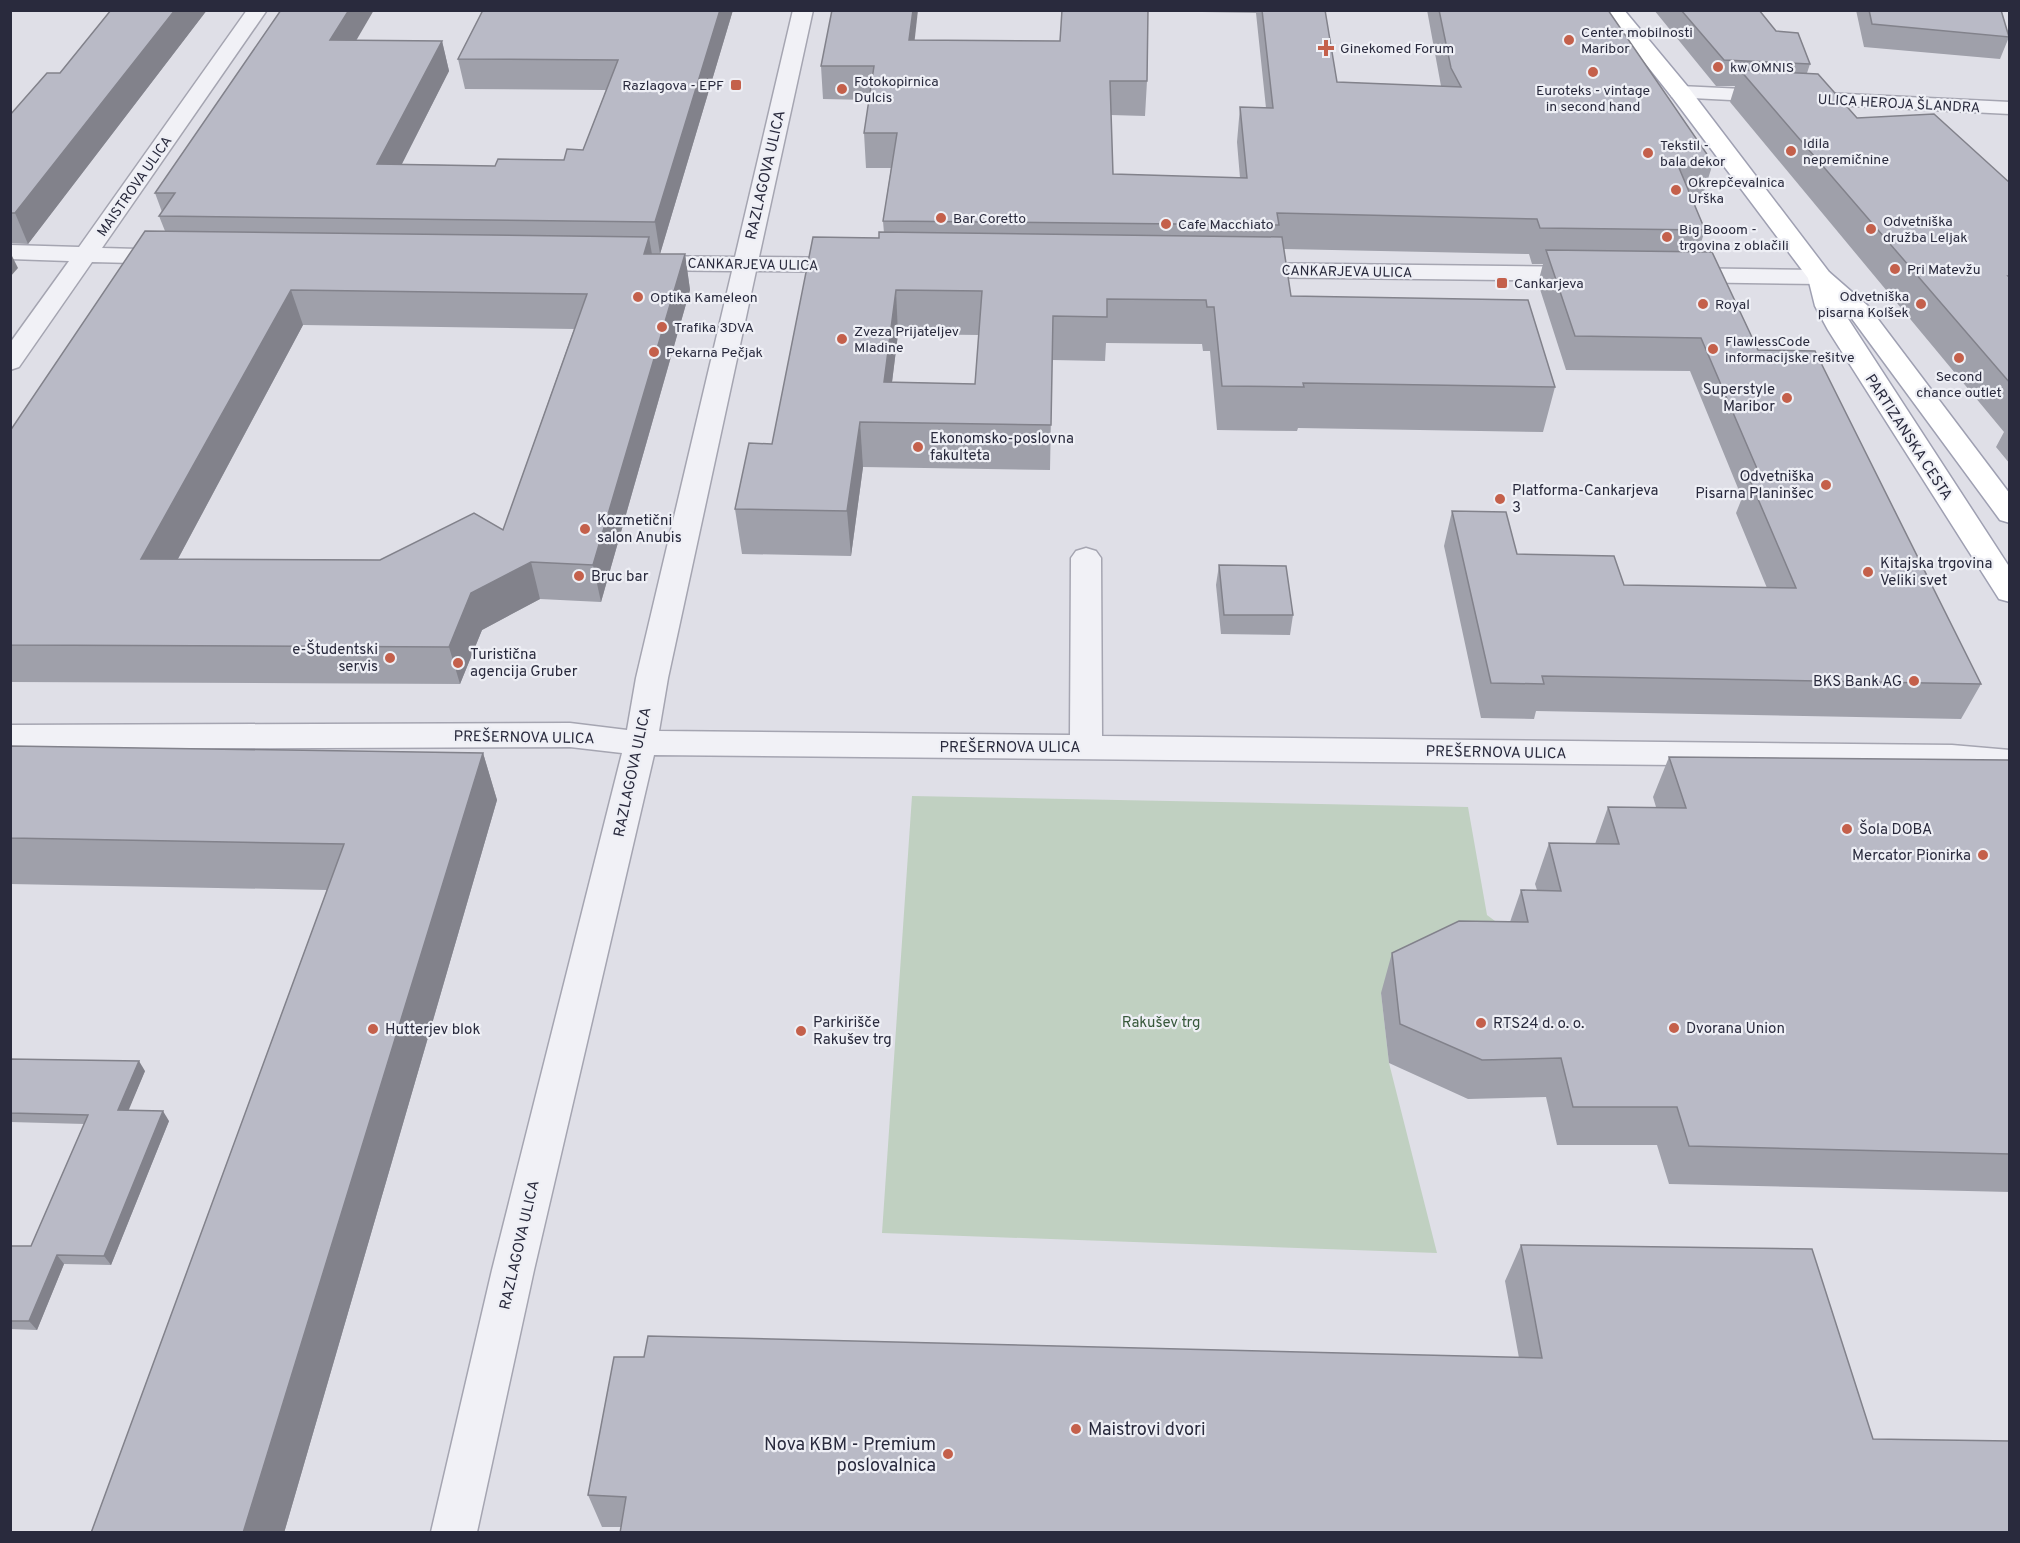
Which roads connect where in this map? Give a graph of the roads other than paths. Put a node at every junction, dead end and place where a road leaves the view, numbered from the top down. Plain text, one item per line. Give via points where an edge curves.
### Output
1 (257, 10) edge
2 (803, 10) edge
3 (1613, 10) edge
4 (1680, 92) junction
5 (2010, 108) edge
6 (10, 252) edge
7 (85, 256) junction
8 (198, 258) edge
9 (623, 262) edge
10 (746, 264) junction
11 (873, 265) edge
12 (1215, 269) edge
13 (1612, 274) edge
14 (1659, 275) edge
15 (1820, 277) junction
16 (10, 362) edge
17 (2010, 514) edge
18 (1086, 558) dead end
19 (2010, 592) edge
20 (10, 736) edge
21 (641, 743) junction
22 (1086, 747) junction
23 (2001, 780) edge
24 (454, 1533) edge

1 - 7 street, MAISTROVA ULICA
2 - 10 street, RAZLAGOVA ULICA
3 - 4 main road, PARTIZANSKA CESTA
4 - 5 street, ULICA HEROJA ŠLANDRA
4 - 15 main road, PARTIZANSKA CESTA
6 - 7 street
7 - 8 street
7 - 16 street, MAISTROVA ULICA
9 - 10 street, CANKARJEVA ULICA
10 - 11 street, CANKARJEVA ULICA
10 - 21 street, RAZLAGOVA ULICA via 652,678
12 - 13 street, CANKARJEVA ULICA
14 - 15 street
15 - 17 main road, PARTIZANSKA CESTA via 1858,311
15 - 19 main road, PARTIZANSKA CESTA via 1836,323
18 - 22 street
20 - 21 street, PREŠERNOVA ULICA via 570,735
21 - 22 street, PREŠERNOVA ULICA
21 - 24 street, RAZLAGOVA ULICA via 513,1270
22 - 23 street, PREŠERNOVA ULICA via 1953,757

